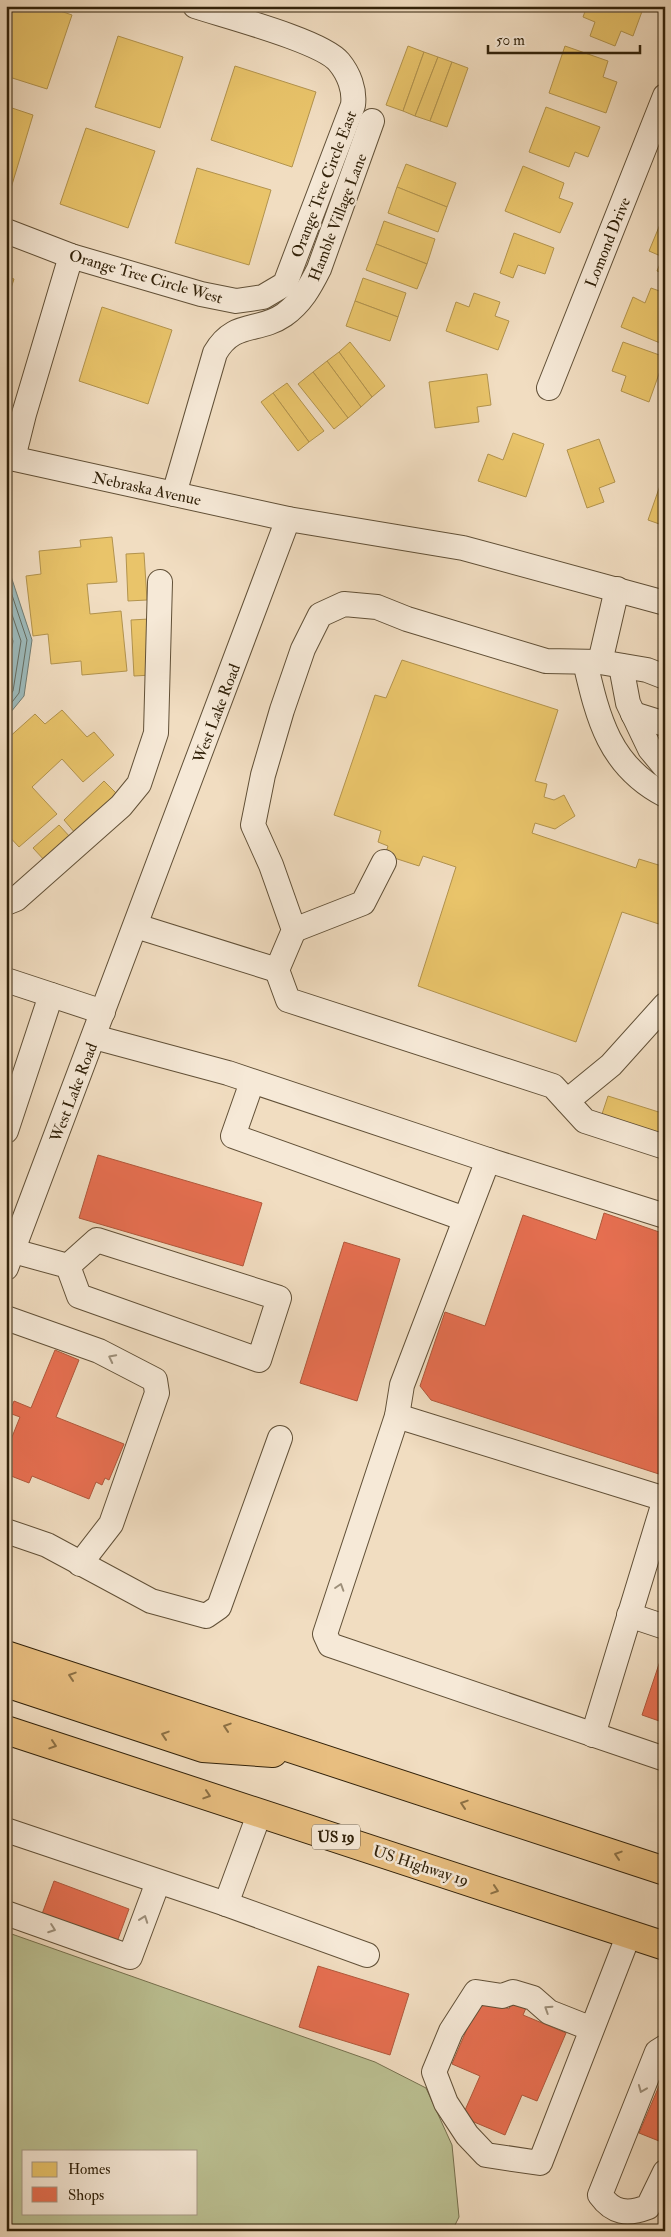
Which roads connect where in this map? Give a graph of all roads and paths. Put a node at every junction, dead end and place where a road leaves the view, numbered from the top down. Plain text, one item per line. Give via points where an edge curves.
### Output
1 (195, 6) edge
2 (664, 101) edge
3 (372, 121) dead end
4 (6, 231) edge
5 (71, 256) junction
6 (285, 284) joint
7 (548, 388) dead end
8 (9, 458) edge
9 (174, 494) junction
10 (288, 519) junction
11 (160, 582) dead end
12 (618, 589) junction
13 (665, 603) edge
14 (602, 663) junction
15 (665, 677) edge
16 (633, 714) junction
17 (665, 724) edge
18 (665, 767) edge
19 (665, 795) edge
20 (384, 862) dead end
21 (6, 903) edge
22 (136, 926) junction
23 (294, 930) junction
24 (277, 970) junction
25 (6, 980) edge
26 (51, 995) junction
27 (665, 1005) edge
28 (104, 1012) junction
29 (94, 1037) junction
30 (252, 1082) junction
31 (566, 1101) junction
32 (6, 1131) edge
33 (665, 1147) edge
34 (488, 1160) junction
35 (665, 1216) edge
36 (465, 1219) junction
37 (8, 1256) edge
38 (68, 1266) junction
39 (6, 1318) edge
40 (397, 1416) junction
41 (280, 1438) dead end
42 (6, 1531) edge
43 (80, 1564) junction
44 (629, 1615) junction
45 (665, 1627) edge
46 (6, 1655) edge
47 (6, 1683) edge
48 (6, 1730) edge
49 (593, 1735) junction
50 (316, 1756) junction
51 (665, 1759) edge
52 (260, 1812) junction
53 (6, 1830) edge
54 (665, 1871) edge
55 (158, 1882) junction
56 (226, 1904) junction
57 (6, 1913) edge
58 (629, 1934) junction
59 (665, 1946) edge
60 (367, 1955) dead end
61 (592, 2029) junction
62 (665, 2047) edge
63 (665, 2172) edge

1 - 6 street, Orange Tree Circle East via 312,44 339,61 354,91 353,104
2 - 7 street, Lomond Drive
3 - 9 street, Hamble Village Lane via 310,288 283,316 234,332 222,341 215,353
4 - 5 street, Orange Tree Circle West
5 - 6 street, Orange Tree Circle West via 236,301 263,298
5 - 8 street
8 - 9 street, Nebraska Avenue
9 - 10 street, Nebraska Avenue
10 - 12 street via 463,548
10 - 22 street, West Lake Road
11 - 21 street via 156,734 138,784 121,806 16,899
12 - 13 street
12 - 14 street
14 - 15 street via 647,670
14 - 16 street
14 - 19 street via 595,706 606,737 625,764
14 - 23 street via 546,661 407,619 378,607 344,604 320,615 303,648 282,710 263,775 253,825
16 - 17 street
16 - 18 street via 650,750
20 - 23 street via 363,903
22 - 24 street
22 - 28 street, West Lake Road
23 - 24 street
24 - 31 street via 288,1000 553,1086
25 - 26 street
26 - 28 street
26 - 32 street
27 - 31 street via 611,1065
28 - 29 street, West Lake Road
29 - 30 street via 228,1072
29 - 37 street, West Lake Road
30 - 34 street
30 - 36 street via 233,1136
31 - 33 street via 585,1121
34 - 35 street
34 - 36 street
36 - 40 street via 402,1385
37 - 38 street
38 - 38 street via 78,1296 259,1360 279,1298 97,1240
43 -> 39 street via 111,1524 157,1393 155,1380 99,1351
40 - 44 street via 665,1499
49 -> 40 street via 330,1645 324,1634
41 - 43 street via 219,1607 206,1616 151,1601
42 - 43 street via 47,1545
44 - 45 street
44 - 49 street
50 -> 46 highway
50 -> 47 highway via 203,1748
48 -> 52 highway, US Highway 19 / US 19
49 - 51 street
54 -> 50 highway
52 - 56 street
52 -> 58 highway, US Highway 19 / US 19
53 - 55 street
55 - 56 street
57 -> 55 street via 130,1957
56 - 60 street
58 - 59 highway, US Highway 19 / US 19
58 - 61 street
61 -> 61 street via 549,2012 532,1998 514,1992 502,1996 476,1992 451,2031 434,2072 446,2104 467,2135 486,2155 540,2163
62 -> 63 street via 657,2052 600,2195 607,2205 616,2209 637,2211 648,2207

